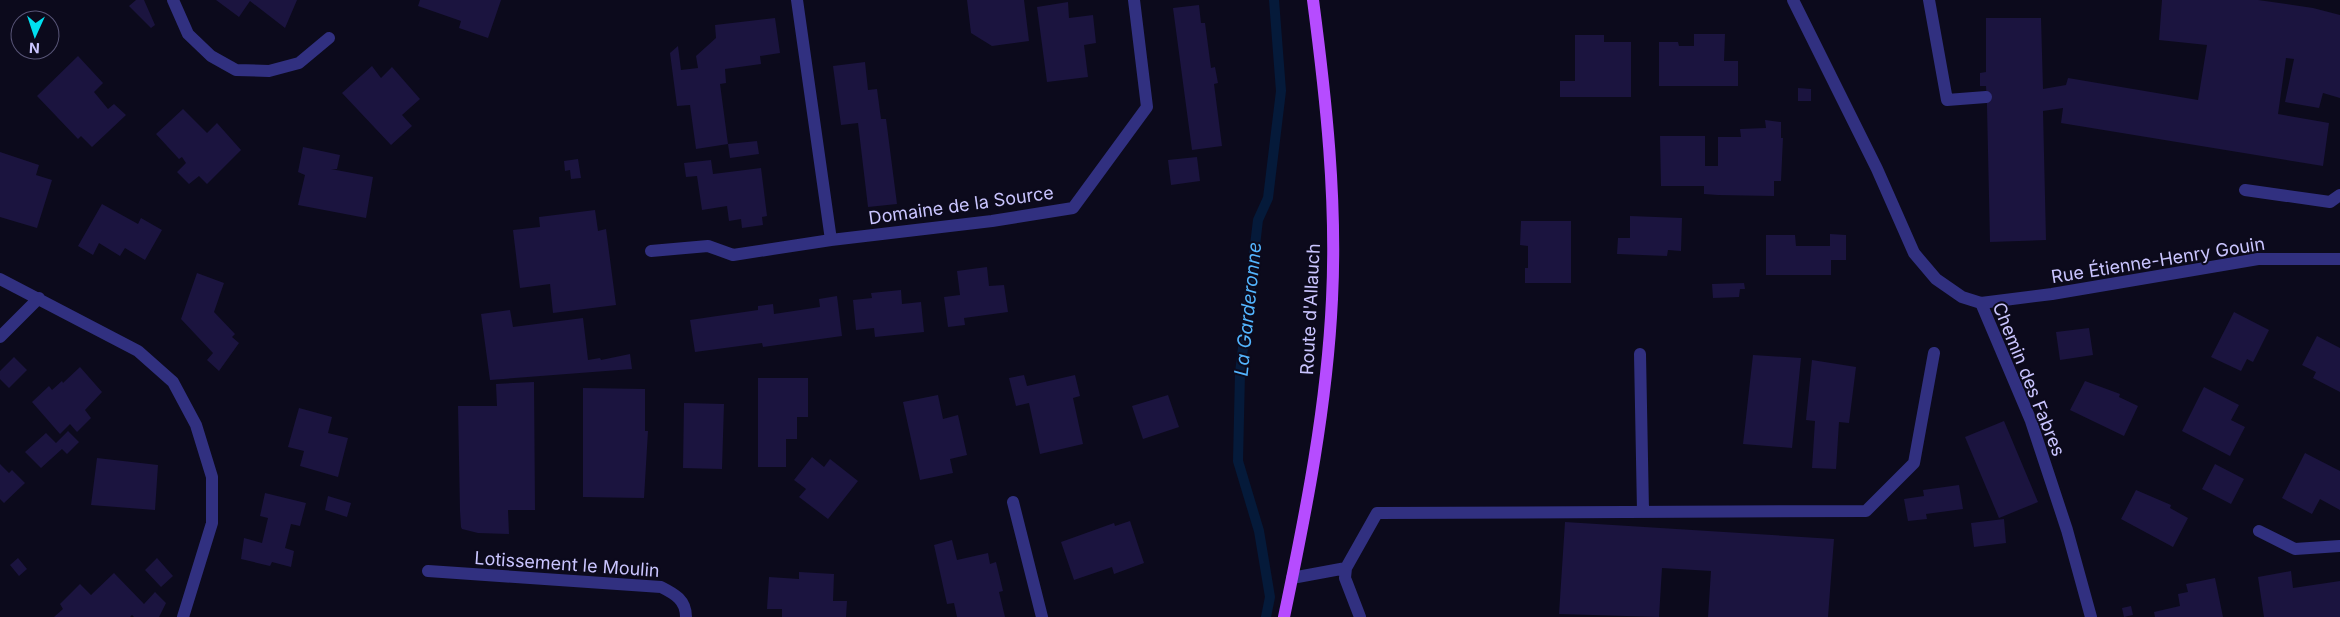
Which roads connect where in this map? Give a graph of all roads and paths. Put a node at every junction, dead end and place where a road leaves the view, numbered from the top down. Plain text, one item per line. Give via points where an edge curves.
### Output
1 (173, 0) edge
2 (798, 0) edge
3 (1134, 0) edge
4 (1313, 0) edge
5 (1794, 0) edge
6 (1929, 0) edge
7 (329, 38) dead end
8 (1986, 97) dead end
9 (2245, 190) dead end
10 (2340, 196) edge
11 (831, 240) junction
12 (650, 251) dead end
13 (2340, 259) edge
14 (0, 279) edge
15 (39, 298) junction
16 (1981, 303) junction
17 (0, 337) edge
18 (1934, 353) dead end
19 (1640, 354) dead end
20 (1013, 502) dead end
21 (1644, 511) junction
22 (2259, 531) dead end
23 (2340, 546) edge
24 (1346, 568) junction
25 (428, 572) dead end
26 (1292, 578) junction
27 (183, 617) edge
28 (686, 617) edge
29 (1042, 617) edge
30 (1284, 617) edge
31 (1360, 617) edge
32 (2091, 617) edge

1 - 7 street via 188,34 211,56 236,70 269,72 299,63
2 - 11 street
3 - 11 street, Domaine de la Source via 1147,107 1073,208
4 - 26 main road, Route d'Allauch via 1332,185 1332,299 1316,451
5 - 16 street, Chemin des Fabres via 1877,169 1914,253 1936,279 1962,297
6 - 8 street via 1947,100
9 - 10 street via 2330,202
11 - 12 street, Domaine de la Source via 732,254 708,246
13 - 16 street, Rue Étienne-Henry Gouin via 2258,259
14 - 15 street
15 - 17 street
15 - 27 street via 138,351 173,382 196,425 212,477 212,523
16 - 32 street, Chemin des Fabres via 2032,421
18 - 21 street via 1914,463 1866,511
19 - 21 street
20 - 29 street
21 - 24 street via 1377,513
22 - 23 street via 2295,549
24 - 26 street
24 - 31 street via 1345,578
25 - 28 street, Lotissement le Moulin via 661,587 677,596 686,609
26 - 30 main road, Route d'Allauch

